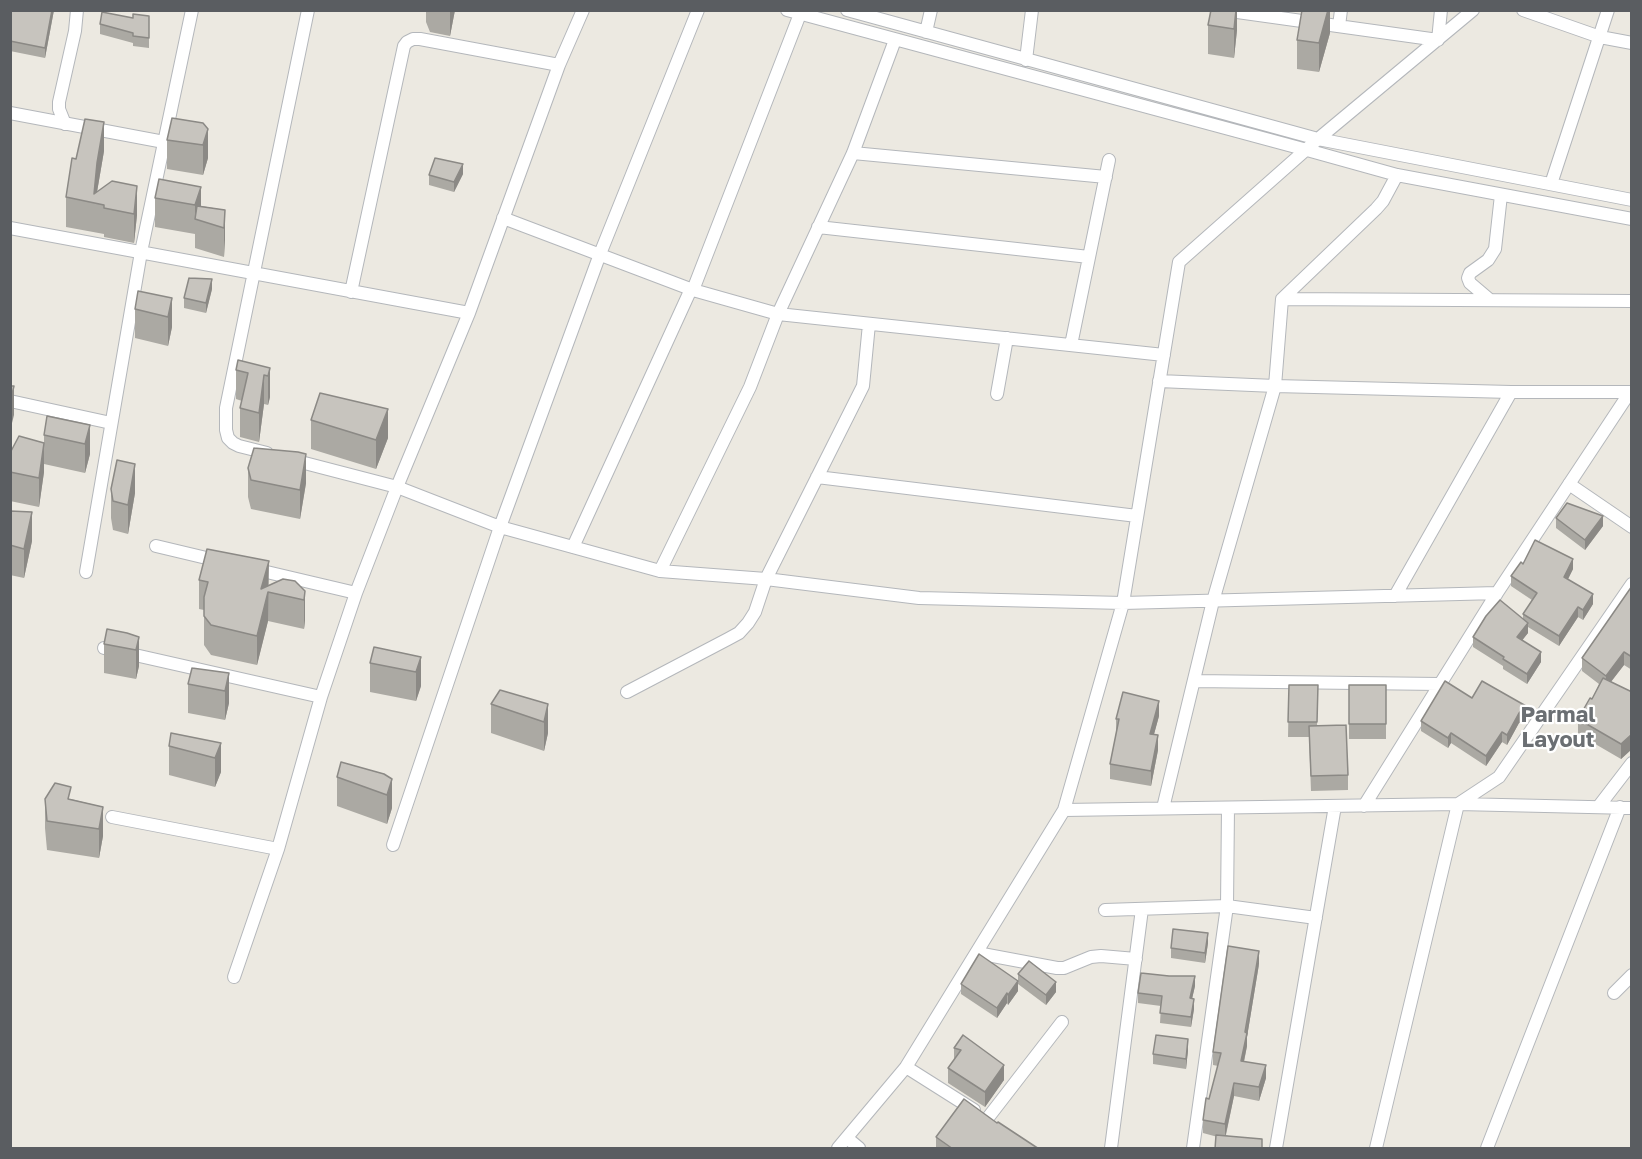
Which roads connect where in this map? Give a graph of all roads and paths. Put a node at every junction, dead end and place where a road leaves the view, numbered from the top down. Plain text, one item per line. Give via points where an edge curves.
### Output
1 (77, 10) edge
2 (192, 10) edge
3 (308, 10) edge
4 (582, 10) edge
5 (787, 10) edge
6 (847, 10) edge
7 (931, 10) edge
8 (1032, 10) edge
9 (1223, 10) edge
10 (1341, 10) edge
11 (1441, 10) edge
12 (1473, 10) edge
13 (1523, 10) edge
14 (1608, 10) edge
15 (1241, 11) edge
16 (800, 14) junction
17 (696, 16) edge
18 (1339, 26) junction
19 (926, 32) junction
20 (1600, 37) junction
21 (895, 40) junction
22 (1438, 40) junction
23 (1632, 43) edge
24 (1026, 60) junction
25 (559, 65) junction
26 (10, 113) edge
27 (65, 124) junction
28 (1318, 139) junction
29 (164, 142) junction
30 (1307, 150) junction
31 (853, 153) junction
32 (1109, 160) dead end
33 (1397, 176) junction
34 (1106, 177) junction
35 (1551, 184) junction
36 (1501, 195) junction
37 (1632, 200) edge
38 (503, 218) junction
39 (1632, 219) edge
40 (818, 227) junction
41 (10, 228) edge
42 (141, 252) junction
43 (600, 254) junction
44 (1089, 257) junction
45 (254, 273) junction
46 (692, 290) junction
47 (351, 292) junction
48 (1282, 299) junction
49 (1490, 300) junction
50 (1632, 301) edge
51 (469, 313) junction
52 (778, 314) junction
53 (869, 324) junction
54 (1007, 338) junction
55 (1071, 345) junction
56 (1164, 355) junction
57 (1159, 381) junction
58 (1275, 386) junction
59 (1511, 392) junction
60 (1631, 392) edge
61 (997, 394) dead end
62 (10, 401) edge
63 (111, 423) junction
64 (817, 477) junction
65 (1569, 484) junction
66 (397, 487) junction
67 (1137, 516) junction
68 (1632, 526) edge
69 (500, 527) junction
70 (156, 546) dead end
71 (573, 547) junction
72 (660, 571) junction
73 (86, 572) dead end
74 (766, 579) junction
75 (1632, 584) edge
76 (356, 592) junction
77 (1497, 592) junction
78 (1395, 596) junction
79 (1213, 601) junction
80 (1122, 603) junction
81 (104, 648) edge
82 (1194, 681) junction
83 (1439, 684) junction
84 (627, 692) dead end
85 (321, 697) junction
86 (1632, 763) edge
87 (1458, 804) junction
88 (1335, 806) junction
89 (1364, 806) junction
90 (1599, 806) junction
91 (1626, 807) edge
92 (1163, 808) junction
93 (1228, 808) junction
94 (1065, 810) junction
95 (112, 817) dead end
96 (393, 845) dead end
97 (278, 849) junction
98 (1227, 906) junction
99 (1142, 909) junction
100 (1105, 910) dead end
101 (1316, 918) junction
102 (977, 953) junction
103 (1136, 958) junction
104 (1632, 975) edge
105 (234, 977) dead end
106 (1614, 993) dead end
107 (1062, 1022) dead end
108 (906, 1067) junction
109 (847, 1138) junction
110 (838, 1149) edge
111 (859, 1149) edge
112 (1111, 1149) edge
113 (1192, 1149) edge
114 (1276, 1149) edge
115 (1376, 1149) edge
116 (1487, 1149) edge

1 - 27 street via 59,102
2 - 29 street
3 - 45 street
4 - 25 street
5 - 16 street
6 - 19 street
7 - 19 street
8 - 24 street
9 - 15 street
10 - 18 street
11 - 22 street
12 - 22 street
13 - 20 street
14 - 20 street
15 - 18 street
16 - 21 street
16 - 46 street
17 - 43 street
18 - 22 street
19 - 24 street
20 - 23 street
20 - 35 street
21 - 30 street
21 - 31 street
22 - 28 street
24 - 28 street
25 - 38 street
25 - 47 street via 420,39 406,42
26 - 27 street
27 - 29 street
28 - 30 street
28 - 35 street
29 - 42 street
30 - 33 street
30 - 56 street via 1179,262
31 - 34 street
31 - 40 street
32 - 34 street
33 - 36 street
33 - 48 street via 1376,209
34 - 44 street
35 - 37 street
36 - 39 street
36 - 49 street via 1496,249 1468,278
38 - 43 street
38 - 51 street
40 - 44 street
40 - 52 street
41 - 42 street
42 - 45 street
42 - 63 street
43 - 46 street
43 - 69 street
44 - 55 street
45 - 47 street
45 - 66 street via 226,408 228,438 239,446
46 - 52 street
46 - 71 street
47 - 51 street
48 - 49 street
48 - 58 street
49 - 50 street
51 - 66 street
52 - 53 street
52 - 72 street via 750,387
53 - 54 street
53 - 64 street via 863,386
54 - 55 street
54 - 61 street
55 - 56 street
56 - 57 street
57 - 58 street
57 - 67 street
58 - 59 street
58 - 79 street
59 - 60 street
59 - 78 street
60 - 65 street
62 - 63 street
63 - 73 street
64 - 67 street
64 - 74 street
65 - 68 street
65 - 77 street
66 - 69 street
66 - 76 street
67 - 80 street
69 - 71 street
69 - 96 street
70 - 76 street
71 - 72 street
72 - 74 street
74 - 80 street via 919,598
74 - 84 street via 755,612 739,633
75 - 87 street via 1499,777
76 - 85 street
77 - 78 street
77 - 83 street
78 - 79 street
79 - 80 street
79 - 82 street
80 - 94 street
81 - 85 street
82 - 83 street
82 - 92 street
83 - 89 street
85 - 97 street
86 - 90 street
87 - 89 street
87 - 90 street
87 - 115 street
88 - 89 street
88 - 93 street
88 - 101 street
90 - 91 street
91 - 116 street
92 - 93 street
92 - 94 street
93 - 98 street
94 - 102 street
95 - 97 street
97 - 105 street
98 - 99 street
98 - 101 street
98 - 113 street
99 - 100 street
99 - 103 street
101 - 114 street
102 - 103 street via 1057,968 1091,957
102 - 108 street
103 - 112 street
104 - 106 street
107 - 108 street via 992,1122
108 - 109 street
109 - 110 street
109 - 111 street

